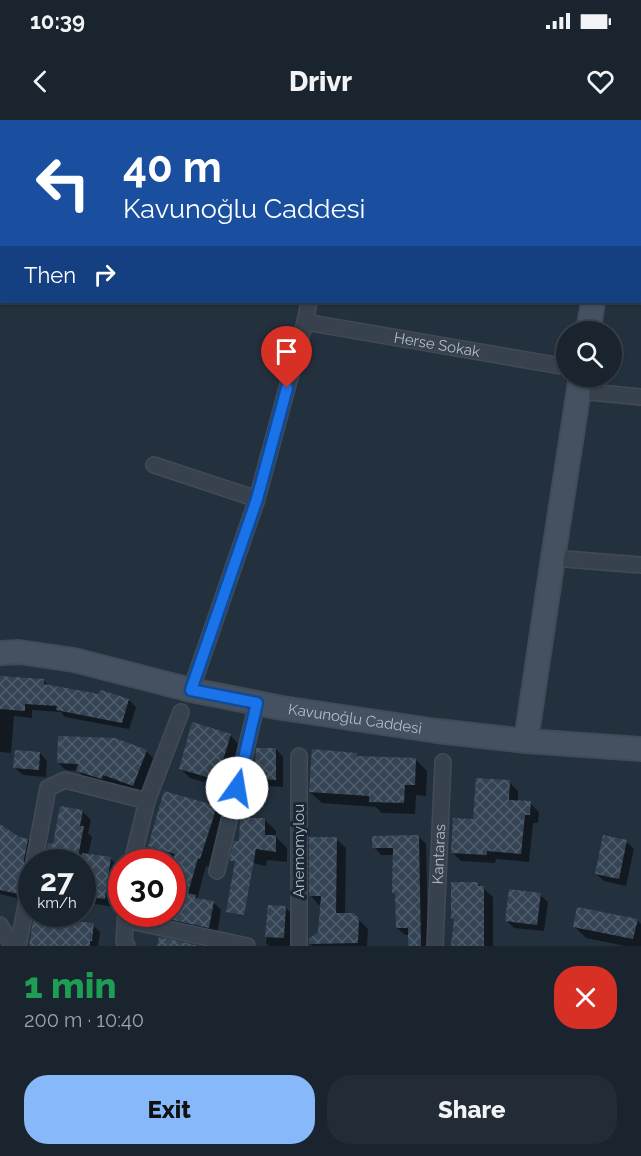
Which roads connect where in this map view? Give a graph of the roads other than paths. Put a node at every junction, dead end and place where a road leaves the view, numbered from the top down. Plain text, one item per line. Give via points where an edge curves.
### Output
1 (309, 303) edge
2 (593, 303) edge
3 (590, 321) edge
4 (305, 322) junction
5 (556, 365) edge
6 (580, 387) edge
7 (594, 387) edge
8 (641, 397) edge
9 (154, 465) dead end
10 (257, 499) junction
11 (552, 558) junction
12 (641, 565) edge
13 (0, 653) edge
14 (191, 690) junction
15 (257, 703) junction
16 (181, 712) dead end
17 (526, 741) junction
18 (641, 749) edge
19 (299, 756) dead end
20 (443, 762) dead end
21 (147, 801) junction
22 (36, 849) edge
23 (135, 849) edge
24 (217, 871) dead end
25 (0, 924) edge
26 (22, 927) edge
27 (125, 927) edge
28 (168, 927) edge
29 (123, 944) edge
30 (13, 946) edge
31 (18, 946) edge
32 (247, 946) edge
33 (299, 946) edge
34 (435, 946) edge

1 - 4 street
2 - 3 main road
4 - 5 street, Herse Sokak
4 - 10 street
6 - 11 main road
7 - 8 street
9 - 10 street
10 - 14 street
11 - 12 street
11 - 17 main road
13 - 14 main road, Kavunoğlu Caddesi via 74,660
14 - 15 main road, Kavunoğlu Caddesi
15 - 17 main road, Kavunoğlu Caddesi
15 - 24 street
16 - 21 street
17 - 18 main road, Kavunoğlu Caddesi
19 - 33 street, Anemomylou
20 - 34 street, Kantaras
21 - 22 street via 65,780 48,788
21 - 23 street
25 - 30 street
26 - 31 street
27 - 29 street
28 - 32 street

